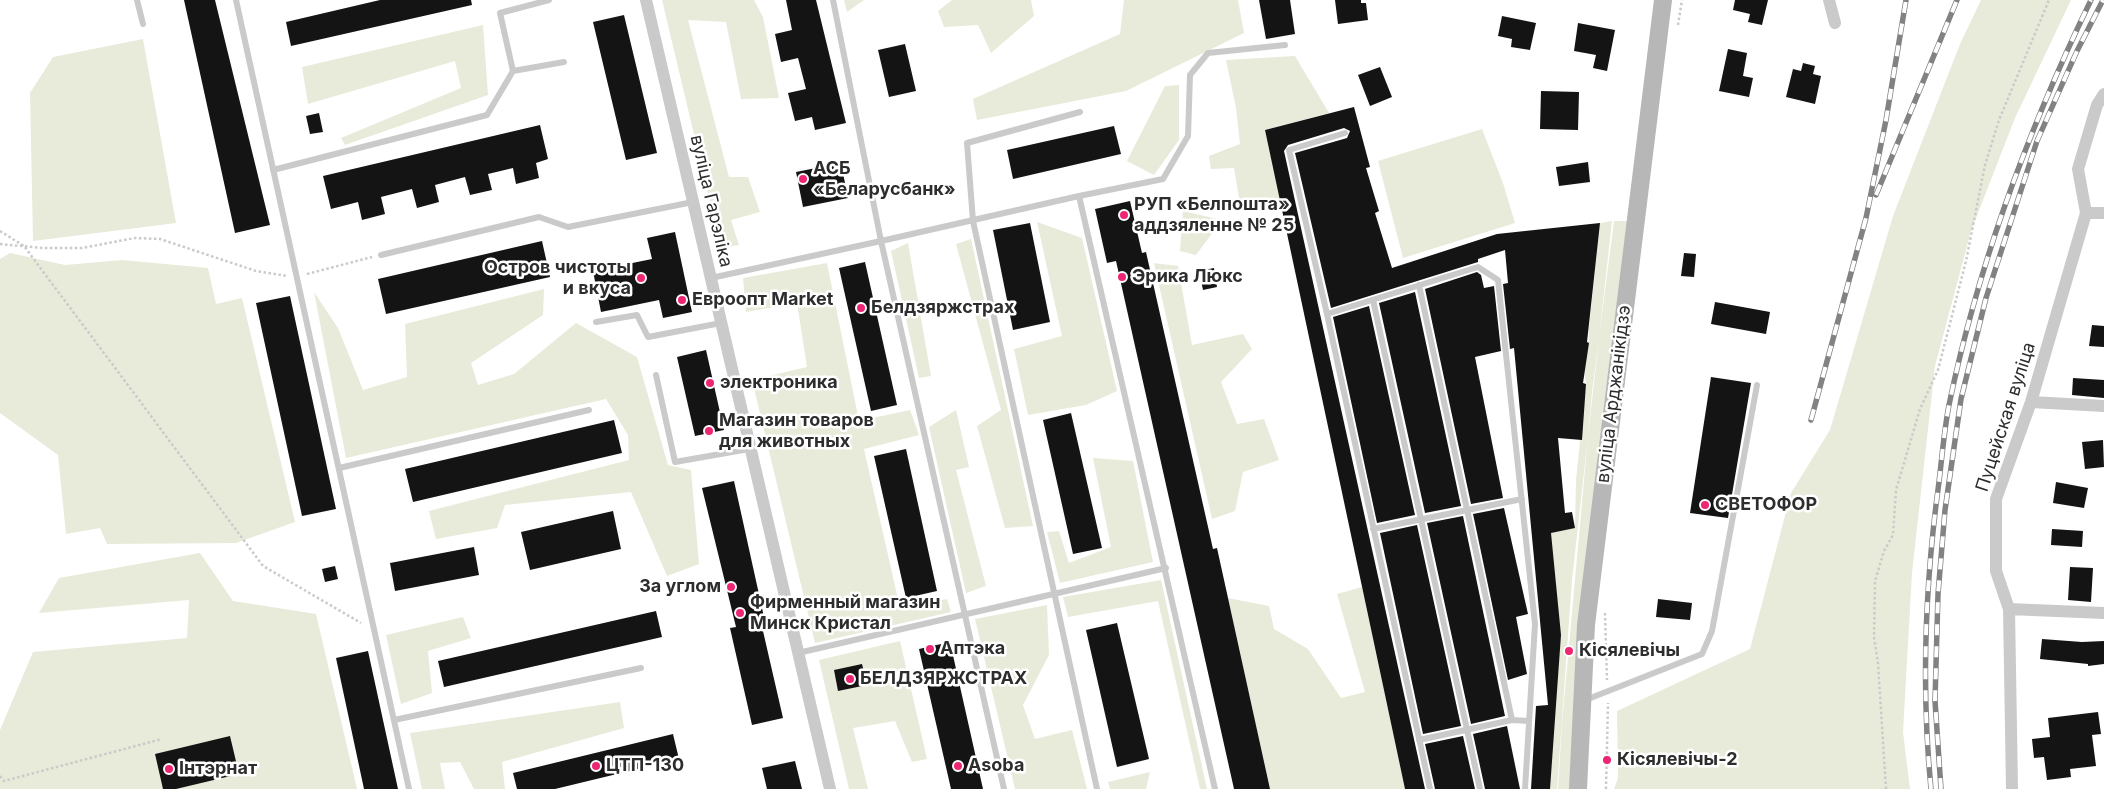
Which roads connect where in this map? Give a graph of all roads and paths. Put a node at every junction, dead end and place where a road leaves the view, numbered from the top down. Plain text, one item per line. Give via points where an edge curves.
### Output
1 (137, 0) edge
2 (236, 0) edge
3 (549, 0) edge
4 (646, 0) edge
5 (833, 0) edge
6 (1664, 0) edge
7 (1829, 0) edge
8 (2049, 0) edge
9 (1835, 23) dead end
10 (142, 24) dead end
11 (1285, 45) dead end
12 (564, 62) dead end
13 (513, 71) junction
14 (2104, 94) edge
15 (1080, 112) dead end
16 (1345, 134) dead end
17 (273, 170) junction
18 (1079, 196) junction
19 (693, 202) junction
20 (2086, 212) junction
21 (2104, 213) edge
22 (973, 221) junction
23 (0, 231) edge
24 (881, 240) junction
25 (0, 244) edge
26 (24, 246) junction
27 (381, 255) joint
28 (297, 277) junction
29 (711, 278) junction
30 (1419, 285) junction
31 (1373, 300) junction
32 (1327, 314) junction
33 (596, 322) dead end
34 (721, 323) junction
35 (656, 375) dead end
36 (1757, 385) dead end
37 (2031, 402) junction
38 (2104, 406) edge
39 (589, 410) dead end
40 (750, 449) junction
41 (339, 468) junction
42 (1522, 499) junction
43 (1467, 509) junction
44 (1421, 518) junction
45 (1374, 528) junction
46 (1166, 568) junction
47 (1053, 593) junction
48 (1606, 608) dead end
49 (2009, 609) junction
50 (2104, 613) edge
51 (965, 614) junction
52 (375, 631) junction
53 (798, 653) junction
54 (641, 668) dead end
55 (1608, 691) junction
56 (1582, 701) junction
57 (394, 720) junction
58 (1512, 720) junction
59 (1529, 721) junction
60 (1467, 730) junction
61 (162, 739) dead end
62 (1419, 740) junction
63 (0, 776) edge
64 (409, 789) edge
65 (830, 789) edge
66 (1004, 789) edge
67 (1097, 789) edge
68 (1215, 789) edge
69 (1430, 789) edge
70 (1480, 789) edge
71 (1525, 789) edge
72 (1578, 789) edge
73 (1606, 789) edge
74 (1886, 789) edge
75 (2012, 789) edge

1 - 10 lane
2 - 17 lane
3 - 13 lane via 500,13
4 - 19 street, вуліца Гарэліка
5 - 24 lane
6 - 56 main road, вуліца Арджанікідзэ via 1586,625
7 - 9 street
8 - 74 path via 1999,120 1985,165 1966,261 1938,370 1920,409 1896,490 1893,535 1884,551 1875,581 1874,636
11 - 18 lane via 1208,53 1190,75 1188,136 1163,179
12 - 13 lane
13 - 17 lane via 487,115
14 - 20 street, Пуцейская вуліца via 2097,105 2078,168
15 - 22 lane via 967,143
16 - 32 lane via 1289,150
17 - 28 lane
18 - 22 lane
18 - 46 lane
19 - 27 lane via 568,227 539,216
19 - 29 street, вуліца Гарэліка
20 - 21 street
20 - 37 street, Пуцейская вуліца
22 - 24 lane
22 - 47 lane
23 - 26 path
24 - 29 lane
24 - 51 lane
25 - 26 path
26 - 28 path via 82,248 135,238 160,239 256,271
26 - 52 path via 263,566
27 - 28 path
28 - 41 lane
29 - 34 street, вуліца Гарэліка
30 - 31 lane
30 - 42 lane via 1478,267 1498,280
30 - 43 lane
31 - 32 lane
31 - 44 lane
32 - 45 lane
33 - 34 lane via 638,315 648,337
34 - 40 street, вуліца Гарэліка
35 - 40 lane via 675,462
36 - 55 lane via 1712,631 1702,654
37 - 38 street
37 - 49 street, Пуцейская вуліца via 1996,499 1996,571
39 - 41 lane
40 - 53 street, вуліца Гарэліка
41 - 52 lane
42 - 43 lane
42 - 59 lane via 1535,624
43 - 44 lane
43 - 58 lane
44 - 45 lane
44 - 60 lane
45 - 62 lane
46 - 47 lane
46 - 68 lane
47 - 51 lane
47 - 67 lane
48 - 55 path
49 - 50 street
49 - 75 street, Пуцейская вуліца
51 - 53 lane
51 - 66 lane
52 - 57 lane
53 - 65 street, вуліца Гарэліка
54 - 57 lane
55 - 56 lane
55 - 73 path
56 - 72 main road, вуліца Арджанікідзэ
57 - 64 lane
58 - 59 lane
58 - 60 lane
59 - 71 lane
60 - 62 lane
60 - 70 lane
61 - 63 path via 4,781
62 - 69 lane

